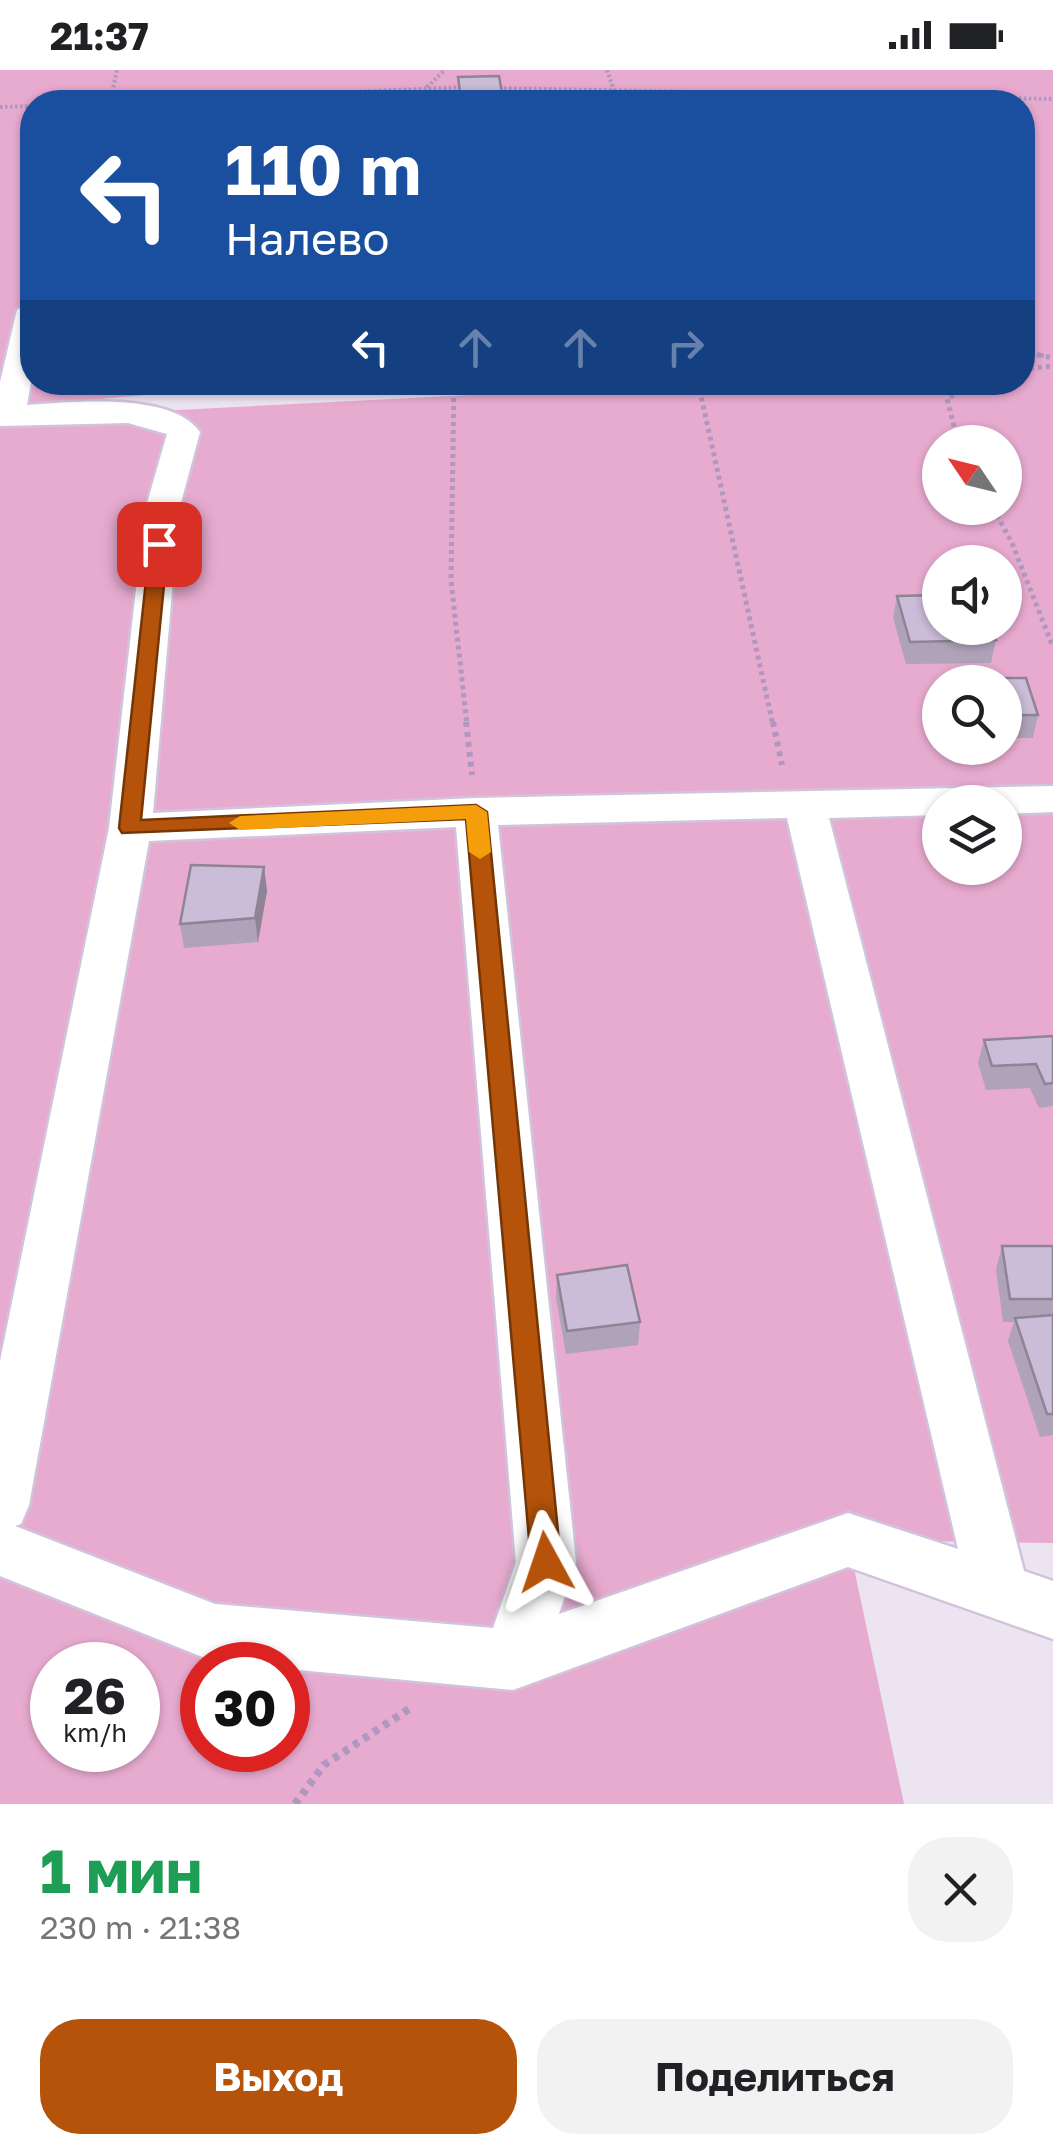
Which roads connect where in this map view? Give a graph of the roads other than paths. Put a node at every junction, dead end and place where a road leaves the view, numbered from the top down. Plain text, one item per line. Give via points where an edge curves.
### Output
1 (20, 355) edge
2 (4, 416) edge
3 (1053, 799) edge
4 (798, 805) junction
5 (476, 812) junction
6 (130, 828) junction
7 (0, 1504) edge
8 (848, 1540) junction
9 (0, 1548) edge
10 (1053, 1610) edge
11 (513, 1660) junction

1 - 2 street
2 - 6 street via 146,413 172,419 184,432 162,510
3 - 4 street
4 - 5 street
4 - 8 street via 998,1590
5 - 6 street
5 - 11 street via 546,1562
6 - 7 street
8 - 10 street
8 - 11 street
9 - 11 street via 215,1632

